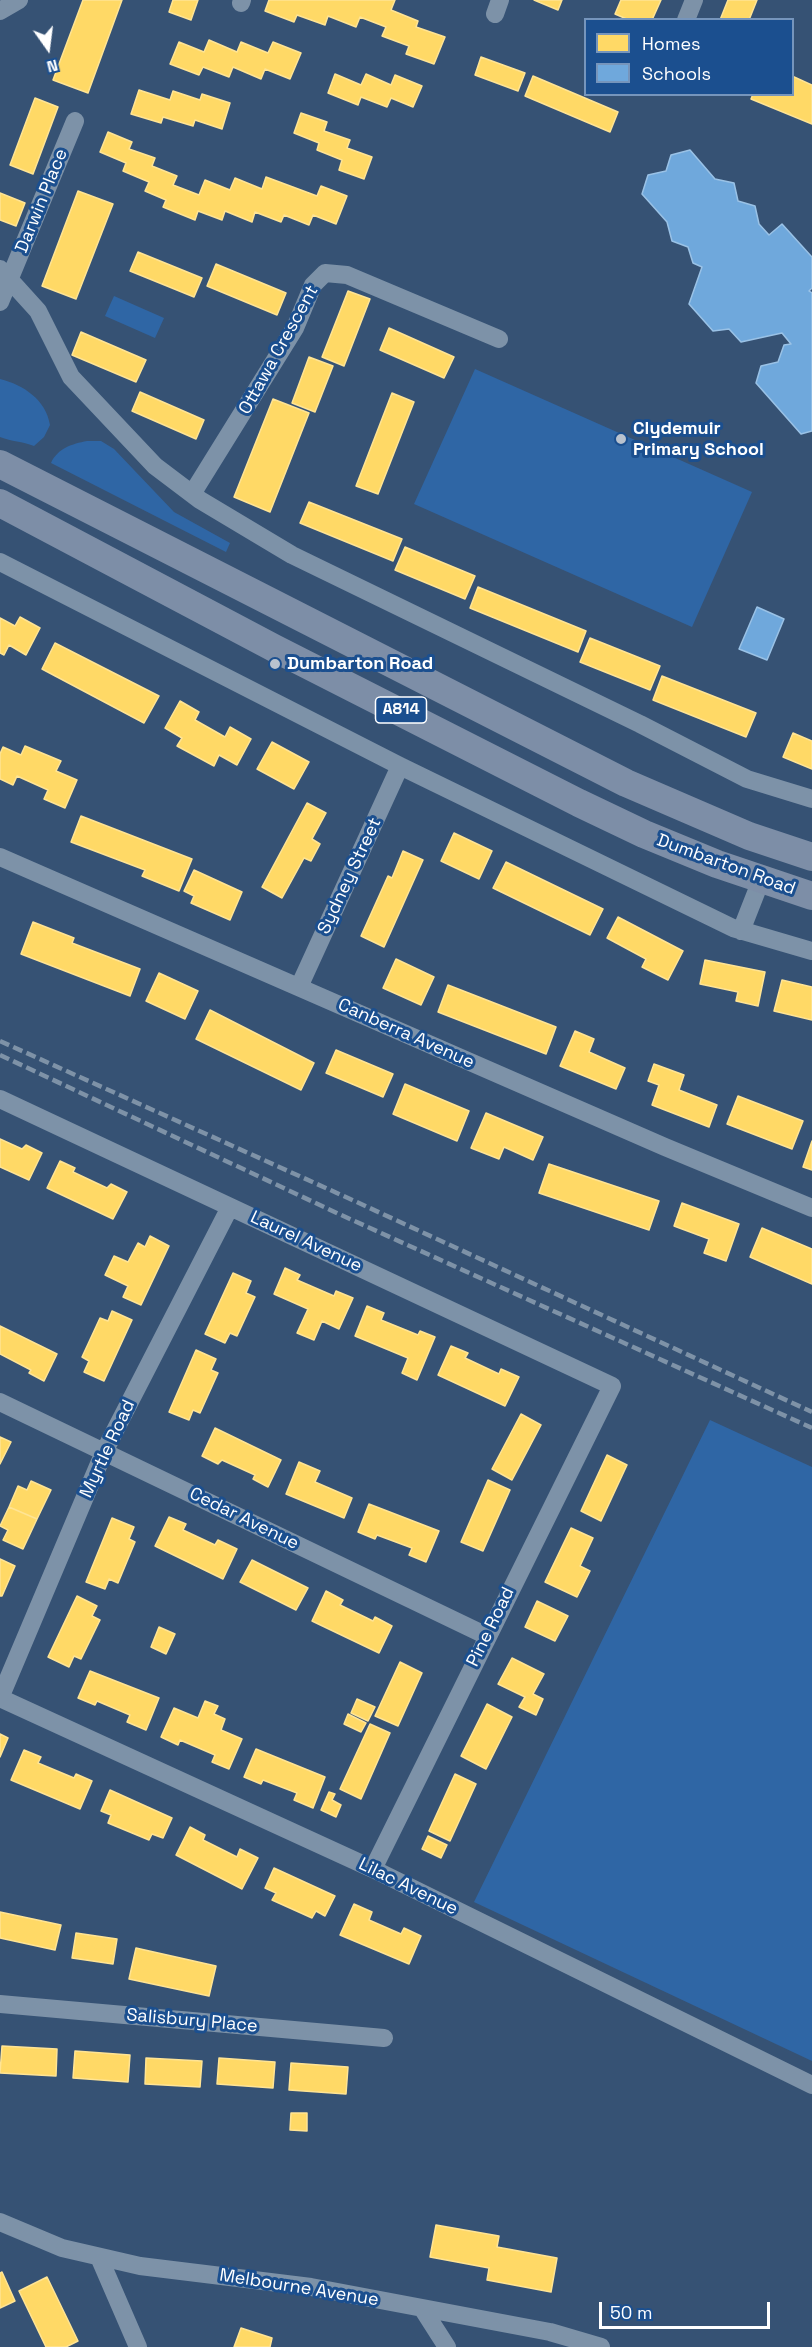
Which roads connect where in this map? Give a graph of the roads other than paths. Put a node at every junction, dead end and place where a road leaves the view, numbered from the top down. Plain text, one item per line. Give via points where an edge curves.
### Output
1 (17, 0) edge
2 (694, 0) edge
3 (0, 10) edge
4 (687, 18) edge
5 (75, 121) dead end
6 (5, 275) edge
7 (0, 302) edge
8 (499, 339) dead end
9 (0, 464) edge
10 (192, 494) junction
11 (0, 503) edge
12 (0, 562) edge
13 (400, 766) junction
14 (812, 799) edge
15 (0, 857) edge
16 (812, 857) edge
17 (761, 880) junction
18 (812, 896) edge
19 (741, 931) junction
20 (812, 951) edge
21 (299, 987) junction
22 (0, 1099) edge
23 (230, 1207) junction
24 (812, 1208) edge
25 (612, 1386) joint
26 (0, 1402) edge
27 (104, 1452) junction
28 (487, 1636) junction
29 (0, 1698) edge
30 (373, 1869) junction
31 (0, 2004) edge
32 (384, 2038) dead end
33 (812, 2085) edge
34 (0, 2222) edge
35 (99, 2257) junction
36 (422, 2308) junction
37 (138, 2347) edge
38 (447, 2347) edge
39 (601, 2347) edge

1 - 3 street
2 - 4 street
5 - 6 street, Darwin Place
6 - 7 street, Darwin Place
6 - 10 street via 38,311 71,377 155,466
8 - 10 street, Ottawa Crescent via 346,275 325,273 313,285 295,328
9 - 16 main road, Dumbarton Road / A814 via 626,783 749,836
10 - 14 street via 292,555 747,779
11 - 17 main road, Dumbarton Road / A814 via 579,803
12 - 13 street
13 - 19 street
13 - 21 street, Sydney Street
15 - 21 street, Canberra Avenue
17 - 18 main road, Dumbarton Road / A814
17 - 19 street
19 - 20 street
21 - 24 street, Canberra Avenue
22 - 23 street, Laurel Avenue
23 - 25 street, Laurel Avenue
23 - 27 street, Myrtle Road
25 - 28 street, Pine Road
26 - 27 street, Cedar Avenue
27 - 28 street, Cedar Avenue
27 - 29 street, Myrtle Road
28 - 30 street, Pine Road
29 - 30 street, Lilac Avenue
30 - 33 street, Lilac Avenue
31 - 32 street, Salisbury Place
34 - 35 street, Melbourne Avenue via 62,2248
35 - 36 street, Melbourne Avenue via 140,2266 311,2287
35 - 37 street
36 - 38 street
36 - 39 street, Melbourne Avenue via 550,2332

